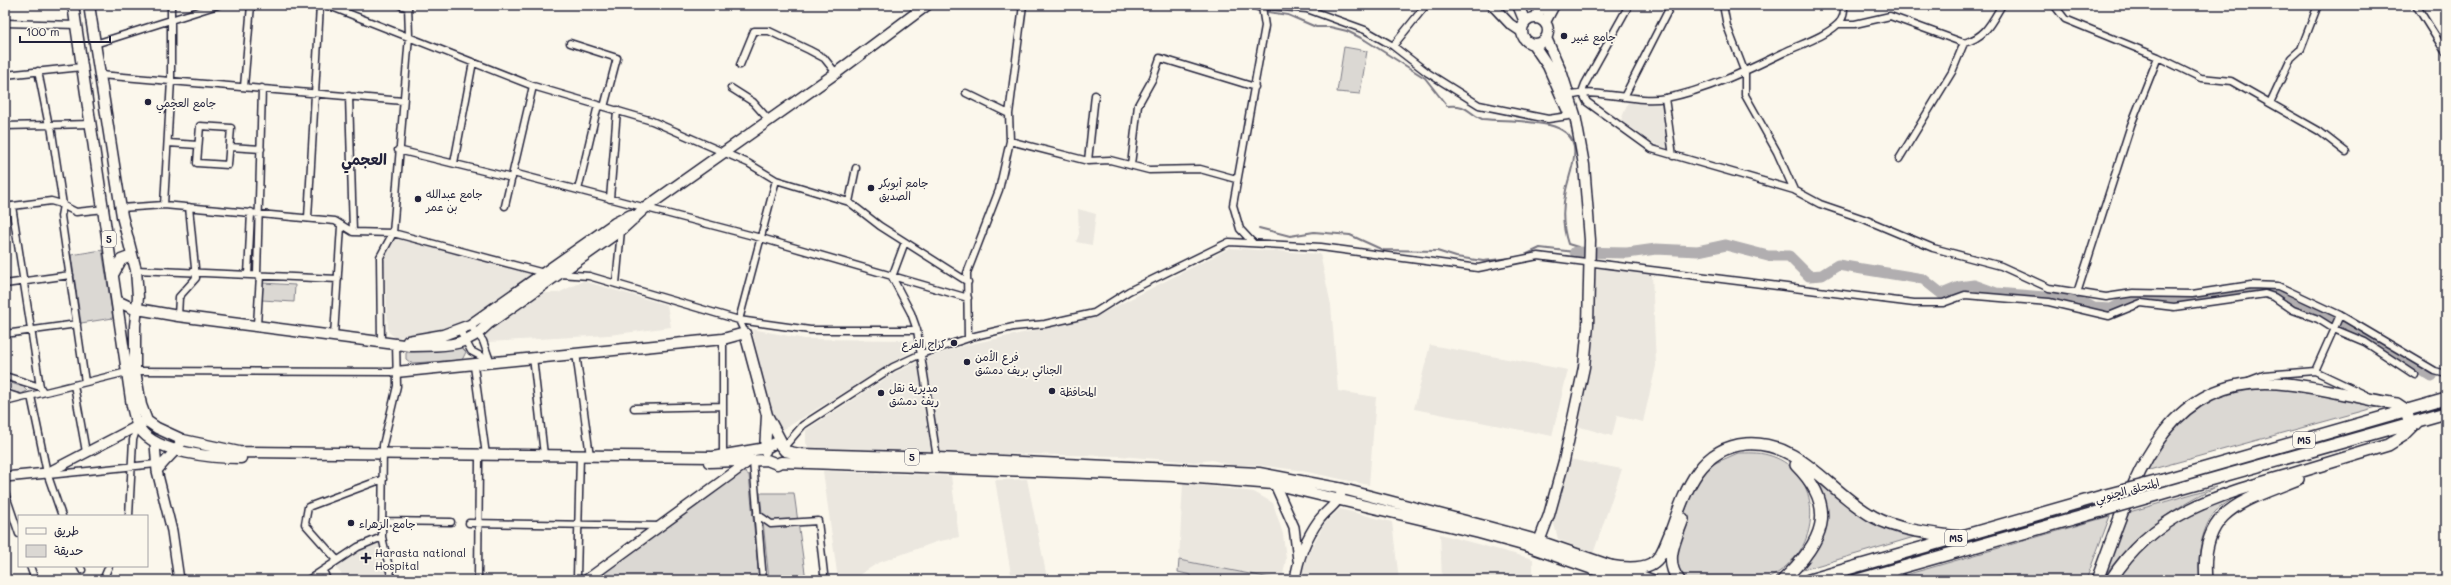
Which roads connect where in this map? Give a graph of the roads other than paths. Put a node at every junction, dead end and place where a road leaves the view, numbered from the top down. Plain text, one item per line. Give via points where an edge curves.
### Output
1 (73, 5) edge
2 (89, 5) edge
3 (171, 5) edge
4 (218, 5) edge
5 (251, 5) edge
6 (320, 5) edge
7 (327, 5) edge
8 (400, 5) edge
9 (927, 5) edge
10 (1023, 5) edge
11 (1254, 5) edge
12 (1426, 5) edge
13 (1492, 5) edge
14 (1518, 5) edge
15 (1525, 5) edge
16 (1543, 5) edge
17 (1554, 5) edge
18 (1629, 5) edge
19 (1672, 5) edge
20 (1723, 5) edge
21 (1844, 5) edge
22 (2002, 5) edge
23 (2054, 5) edge
24 (2318, 5) edge
25 (2416, 5) edge
26 (408, 7) edge
27 (1262, 7) junction
28 (172, 20) junction
29 (1531, 22) junction
30 (5, 23) edge
31 (1838, 24) junction
32 (76, 25) junction
33 (409, 36) junction
34 (1546, 38) junction
35 (570, 43) dead end
36 (1964, 43) junction
37 (95, 44) junction
38 (1534, 44) junction
39 (1393, 46) junction
40 (2446, 53) edge
41 (2158, 56) junction
42 (473, 62) junction
43 (740, 65) dead end
44 (82, 67) junction
45 (38, 71) junction
46 (836, 73) junction
47 (1745, 73) junction
48 (5, 75) edge
49 (100, 75) junction
50 (171, 80) junction
51 (532, 86) junction
52 (86, 87) junction
53 (244, 87) junction
54 (1255, 87) junction
55 (262, 88) junction
56 (731, 88) dead end
57 (1582, 92) junction
58 (314, 93) junction
59 (966, 93) dead end
60 (349, 96) junction
61 (1095, 96) dead end
62 (1569, 96) junction
63 (1624, 97) junction
64 (1665, 98) junction
65 (403, 101) junction
66 (2270, 103) junction
67 (105, 104) junction
68 (601, 106) junction
69 (617, 110) junction
70 (1010, 114) junction
71 (1572, 116) junction
72 (769, 120) junction
73 (92, 124) junction
74 (5, 126) edge
75 (50, 126) junction
76 (1010, 141) junction
77 (168, 143) junction
78 (198, 145) junction
79 (230, 147) junction
80 (260, 149) junction
81 (398, 150) junction
82 (2346, 152) dead end
83 (722, 153) junction
84 (1673, 156) junction
85 (1899, 159) dead end
86 (1088, 161) junction
87 (454, 163) junction
88 (1130, 166) junction
89 (856, 168) dead end
90 (512, 175) junction
91 (1236, 179) junction
92 (776, 180) junction
93 (578, 190) junction
94 (1794, 190) junction
95 (610, 199) junction
96 (849, 202) junction
97 (63, 204) junction
98 (164, 205) junction
99 (12, 206) junction
100 (505, 206) dead end
101 (5, 207) edge
102 (189, 207) junction
103 (105, 208) junction
104 (121, 208) junction
105 (646, 208) junction
106 (251, 212) junction
107 (259, 213) junction
108 (308, 218) junction
109 (341, 226) junction
110 (621, 230) junction
111 (353, 232) junction
112 (393, 233) junction
113 (761, 238) junction
114 (905, 242) junction
115 (1253, 243) junction
116 (132, 256) junction
117 (1586, 262) junction
118 (136, 270) junction
119 (195, 272) junction
120 (114, 273) junction
121 (543, 273) junction
122 (248, 274) junction
123 (560, 274) junction
124 (70, 275) junction
125 (258, 275) junction
126 (892, 277) junction
127 (338, 278) junction
128 (24, 282) junction
129 (968, 282) junction
130 (5, 284) edge
131 (616, 284) junction
132 (2049, 288) junction
133 (2077, 293) junction
134 (968, 298) junction
135 (117, 301) junction
136 (2049, 302) junction
137 (137, 309) junction
138 (2340, 315) junction
139 (178, 316) junction
140 (739, 320) junction
141 (77, 324) junction
142 (257, 325) junction
143 (470, 325) junction
144 (2334, 329) junction
145 (31, 330) junction
146 (460, 330) junction
147 (917, 330) junction
148 (746, 333) junction
149 (5, 334) edge
150 (478, 334) junction
151 (334, 336) junction
152 (723, 338) junction
153 (968, 338) junction
154 (465, 341) junction
155 (381, 342) junction
156 (396, 343) junction
157 (576, 353) junction
158 (921, 354) junction
159 (533, 357) junction
160 (490, 361) junction
161 (474, 366) junction
162 (131, 371) junction
163 (2315, 371) junction
164 (396, 372) junction
165 (2446, 374) edge
166 (2415, 375) dead end
167 (5, 376) edge
168 (85, 382) junction
169 (74, 385) junction
170 (2240, 385) junction
171 (42, 390) junction
172 (5, 393) edge
173 (31, 396) junction
174 (22, 398) junction
175 (2446, 399) edge
176 (2375, 400) junction
177 (5, 402) edge
178 (723, 406) junction
179 (634, 408) dead end
180 (2406, 410) junction
181 (2446, 413) edge
182 (767, 415) junction
183 (148, 421) junction
184 (2414, 423) junction
185 (138, 426) junction
186 (183, 440) junction
187 (155, 443) junction
188 (766, 448) junction
189 (178, 449) junction
190 (784, 449) junction
191 (86, 452) junction
192 (544, 455) junction
193 (723, 455) junction
194 (383, 457) junction
195 (583, 457) junction
196 (482, 458) junction
197 (937, 458) junction
198 (767, 460) junction
199 (1796, 461) junction
200 (750, 462) junction
201 (781, 462) junction
202 (2325, 465) junction
203 (132, 467) junction
204 (157, 467) junction
205 (48, 474) junction
206 (5, 479) edge
207 (383, 479) junction
208 (1272, 480) junction
209 (1343, 489) junction
210 (5, 493) edge
211 (1339, 501) junction
212 (757, 514) junction
213 (62, 515) edge
214 (129, 515) edge
215 (382, 521) junction
216 (452, 522) dead end
217 (469, 522) dead end
218 (479, 523) junction
219 (579, 525) junction
220 (661, 526) junction
221 (1480, 529) junction
222 (18, 531) edge
223 (382, 537) junction
224 (1959, 537) junction
225 (1535, 544) junction
226 (337, 560) junction
227 (1298, 560) junction
228 (1609, 566) junction
229 (30, 567) edge
230 (109, 567) edge
231 (323, 570) junction
232 (824, 574) dead end
233 (1634, 578) edge
234 (1861, 579) edge
235 (35, 580) edge
236 (103, 580) edge
237 (179, 580) edge
238 (308, 580) edge
239 (327, 580) edge
240 (392, 580) edge
241 (478, 580) edge
242 (580, 580) edge
243 (586, 580) edge
244 (763, 580) edge
245 (1295, 580) edge
246 (1624, 580) edge
247 (1652, 580) edge
248 (1679, 580) edge
249 (1783, 580) edge
250 (1809, 580) edge
251 (1902, 580) edge
252 (2097, 580) edge
253 (2111, 580) edge
254 (2206, 580) edge

1 - 32 main road, 5
2 - 37 main road, 5
3 - 28 street
4 - 28 street
5 - 53 street
6 - 58 street
7 - 33 street
8 - 26 street
9 - 46 main road
10 - 70 street
11 - 27 street
12 - 39 street
13 - 29 street via 1510,24
14 - 29 main road
15 - 29 main road
16 - 29 main road
17 - 29 main road
18 - 57 street
19 - 63 street
20 - 47 street via 1729,32
21 - 31 street via 1844,15
22 - 36 street via 1986,30 1976,39
23 - 41 street via 2065,19
24 - 66 street via 2301,49 2291,58
25 - 40 street
26 - 33 street
27 - 39 street via 1307,9 1365,30
27 - 54 street via 1265,26
28 - 37 street
28 - 50 street
29 - 34 main road via 1548,28
29 - 38 main road via 1528,42
30 - 32 street
31 - 36 street via 1855,24 1890,16
31 - 47 street via 1816,39
32 - 44 main road, 5
33 - 42 street
33 - 65 street
34 - 38 main road
34 - 62 main road
35 - 68 street via 617,58
36 - 85 street via 1952,72
37 - 49 main road, 5
38 - 71 main road via 1548,66
39 - 71 street via 1428,73 1479,105 1548,119
41 - 66 street via 2201,78 2231,81
41 - 133 street via 2131,125
42 - 51 street
42 - 87 street
43 - 46 street via 754,31 769,31 824,58
44 - 45 street
44 - 52 main road, 5
45 - 48 street
45 - 75 street
46 - 72 main road
47 - 64 street
47 - 94 street via 1745,94 1777,152
49 - 50 street
49 - 67 main road, 5
50 - 53 street
50 - 77 street
51 - 68 street
51 - 90 street
52 - 67 main road via 93,98
52 - 73 main road, 5
53 - 55 street
54 - 88 street via 1160,58 1153,78 1138,105
54 - 91 street
55 - 58 street
55 - 80 street
56 - 72 street via 752,102
57 - 62 street
57 - 63 street
57 - 84 street via 1587,102 1652,149
58 - 60 street
58 - 108 street
59 - 70 street
60 - 65 street
60 - 111 street
61 - 86 street
62 - 71 main road
63 - 64 street
64 - 84 street
65 - 81 street
66 - 82 street via 2319,131
67 - 104 main road, 5
68 - 69 street
68 - 93 street
69 - 83 street via 652,121
69 - 95 street
70 - 76 street
71 - 117 main road via 1584,166 1588,239
72 - 83 main road
73 - 75 street
73 - 103 main road, 5
74 - 75 street
75 - 97 street
76 - 86 street
76 - 129 street via 999,190 967,272
77 - 78 street
77 - 98 street
78 - 79 street via 197,163 228,165
78 - 79 street via 200,126 231,128
79 - 80 street
80 - 107 street
81 - 87 street
81 - 112 street
83 - 92 street via 748,163
83 - 105 main road
84 - 94 street
86 - 88 street via 1110,160
87 - 90 street
88 - 91 street via 1149,170 1200,169
89 - 96 street
90 - 93 street
90 - 100 street
91 - 115 street via 1233,205 1240,229
92 - 96 street
92 - 113 street
93 - 95 street
94 - 132 street via 1820,204 1933,248 2001,266
95 - 105 street
96 - 114 street
97 - 99 street via 51,202
97 - 103 street via 76,212
97 - 124 street via 61,216
98 - 102 street
98 - 104 street
99 - 101 street
99 - 128 street
102 - 106 street
102 - 119 street
103 - 120 main road, 5
104 - 116 main road, 5
105 - 110 main road
105 - 113 street
105 - 121 main road via 615,223
106 - 107 street
106 - 122 street
107 - 108 street
107 - 125 street
108 - 109 street via 335,221
109 - 111 street
109 - 127 street
110 - 123 main road
110 - 131 street
111 - 112 street
112 - 121 street
112 - 155 street via 380,257
113 - 126 street
113 - 140 street
114 - 126 street
114 - 129 street
115 - 117 street via 1321,247 1478,268 1538,256
115 - 153 street via 1229,242 1129,291 1089,315 1045,324 1013,327
116 - 118 main road, 5
116 - 120 main road via 121,260
117 - 136 street via 1914,303 1943,303 1965,295
117 - 225 main road via 1584,367 1549,514
118 - 119 street
118 - 137 main road, 5
119 - 122 street
119 - 139 street via 194,282 179,297
120 - 135 main road, 5
121 - 123 street
121 - 143 main road
122 - 125 street
123 - 131 street via 589,276
123 - 150 main road via 488,324
124 - 128 street
124 - 141 street
125 - 127 street
125 - 142 street
126 - 134 street
126 - 147 street via 912,313
127 - 151 street
128 - 130 street
128 - 145 street
129 - 134 street
131 - 140 street
132 - 133 street
132 - 136 street
133 - 138 street via 2106,297 2132,293 2192,294 2265,284 2298,294
134 - 153 street
135 - 137 main road
135 - 162 main road, 5
136 - 144 street via 2109,316 2141,303 2174,307 2265,294
137 - 139 main road
137 - 162 main road, 5
138 - 144 street
138 - 165 street via 2435,371
139 - 142 main road
140 - 147 street via 810,330
140 - 148 street
141 - 145 street
141 - 168 street
142 - 151 main road
143 - 146 main road
143 - 150 street
144 - 163 street
144 - 166 street via 2365,342
145 - 149 street
145 - 171 street
146 - 154 street
146 - 156 main road
147 - 158 street
148 - 152 main road
148 - 182 main road
150 - 154 main road
150 - 160 street
151 - 155 main road
152 - 157 main road
152 - 178 street
153 - 158 street
154 - 156 main road via 425,346
154 - 160 street via 471,351
155 - 156 main road
156 - 164 street
157 - 159 main road
157 - 195 street
158 - 190 street via 893,367 803,425
158 - 197 street
159 - 160 main road
159 - 192 street
160 - 161 main road
161 - 164 main road
161 - 196 street
162 - 164 street
162 - 168 street
162 - 183 main road, 5
162 - 185 main road, 5
163 - 170 street via 2264,375
163 - 176 street via 2359,390
164 - 194 street via 397,386 383,445
167 - 171 street
168 - 169 street
169 - 171 street
169 - 191 street
170 - 176 highway via 2291,384
170 - 252 highway via 2222,390 2198,402 2177,417 2161,434 2144,462
171 - 173 street
172 - 174 street
173 - 174 street
173 - 205 street
174 - 177 street
175 - 180 highway, المتحلق الجنوبي / M5
176 - 180 highway via 2397,404
178 - 179 street
178 - 193 street
180 - 184 highway
180 - 224 highway, المتحلق الجنوبي / M5, bridge
181 - 184 highway, المتحلق الجنوبي / M5
182 - 188 main road
182 - 190 main road
183 - 185 street
183 - 186 main road, 5
184 - 202 highway via 2404,435 2388,445
184 - 234 highway, المتحلق الجنوبي / M5, bridge
185 - 187 main road, 5
185 - 191 street
185 - 203 street via 133,436
186 - 189 street
186 - 194 main road, 5 via 239,452
187 - 189 main road, 5
187 - 204 street
188 - 190 main road, 5 via 775,443
188 - 193 main road, 5
188 - 198 main road via 764,456
189 - 194 main road, 5 via 204,456 239,458
189 - 204 street
190 - 197 main road, 5 via 800,454
190 - 201 main road via 785,458
191 - 205 street
192 - 195 main road, 5
192 - 196 main road, 5
193 - 195 main road, 5
194 - 196 main road, 5
194 - 207 street
195 - 196 main road, 5
195 - 200 main road, 5
195 - 219 street
196 - 218 street
197 - 208 main road, 5 via 1252,472
198 - 200 main road, 5
198 - 201 main road, 5 via 772,464
199 - 224 highway via 1878,519 1902,528
199 - 228 highway via 1772,446 1735,446 1718,452 1704,464 1687,488 1658,559 1646,566
199 - 248 highway via 1780,454 1754,449 1729,455 1706,472 1694,490 1672,552 1672,568
199 - 249 highway via 1816,490 1820,502 1821,522 1812,549
200 - 212 street
200 - 220 street
201 - 208 main road, 5
202 - 253 highway via 2221,494 2187,510 2143,542
202 - 254 highway via 2300,478 2246,499 2224,515 2212,533 2206,550
203 - 204 street
203 - 205 street
203 - 214 street
204 - 237 street via 172,531
205 - 206 street
205 - 213 street
207 - 215 street
207 - 226 street via 308,506 305,524
208 - 209 main road, 5
208 - 211 main road, 5
208 - 227 street via 1294,527
209 - 211 street
209 - 221 main road, 5
210 - 222 street
211 - 221 main road, 5
211 - 227 street via 1319,520
212 - 232 street via 771,524 818,521
212 - 244 street
215 - 216 street
215 - 223 street
217 - 218 street
218 - 219 street
218 - 241 street
219 - 220 street
219 - 242 street
220 - 243 street
221 - 225 main road, 5
223 - 226 street via 358,547
223 - 240 street
224 - 250 highway, المتحلق الجنوبي / M5
225 - 228 main road, 5
225 - 246 main road, 5
226 - 231 street
227 - 245 street
228 - 233 main road, 5
229 - 235 street
230 - 236 street
231 - 238 street
231 - 239 street
233 - 247 main road, 5
234 - 251 highway

